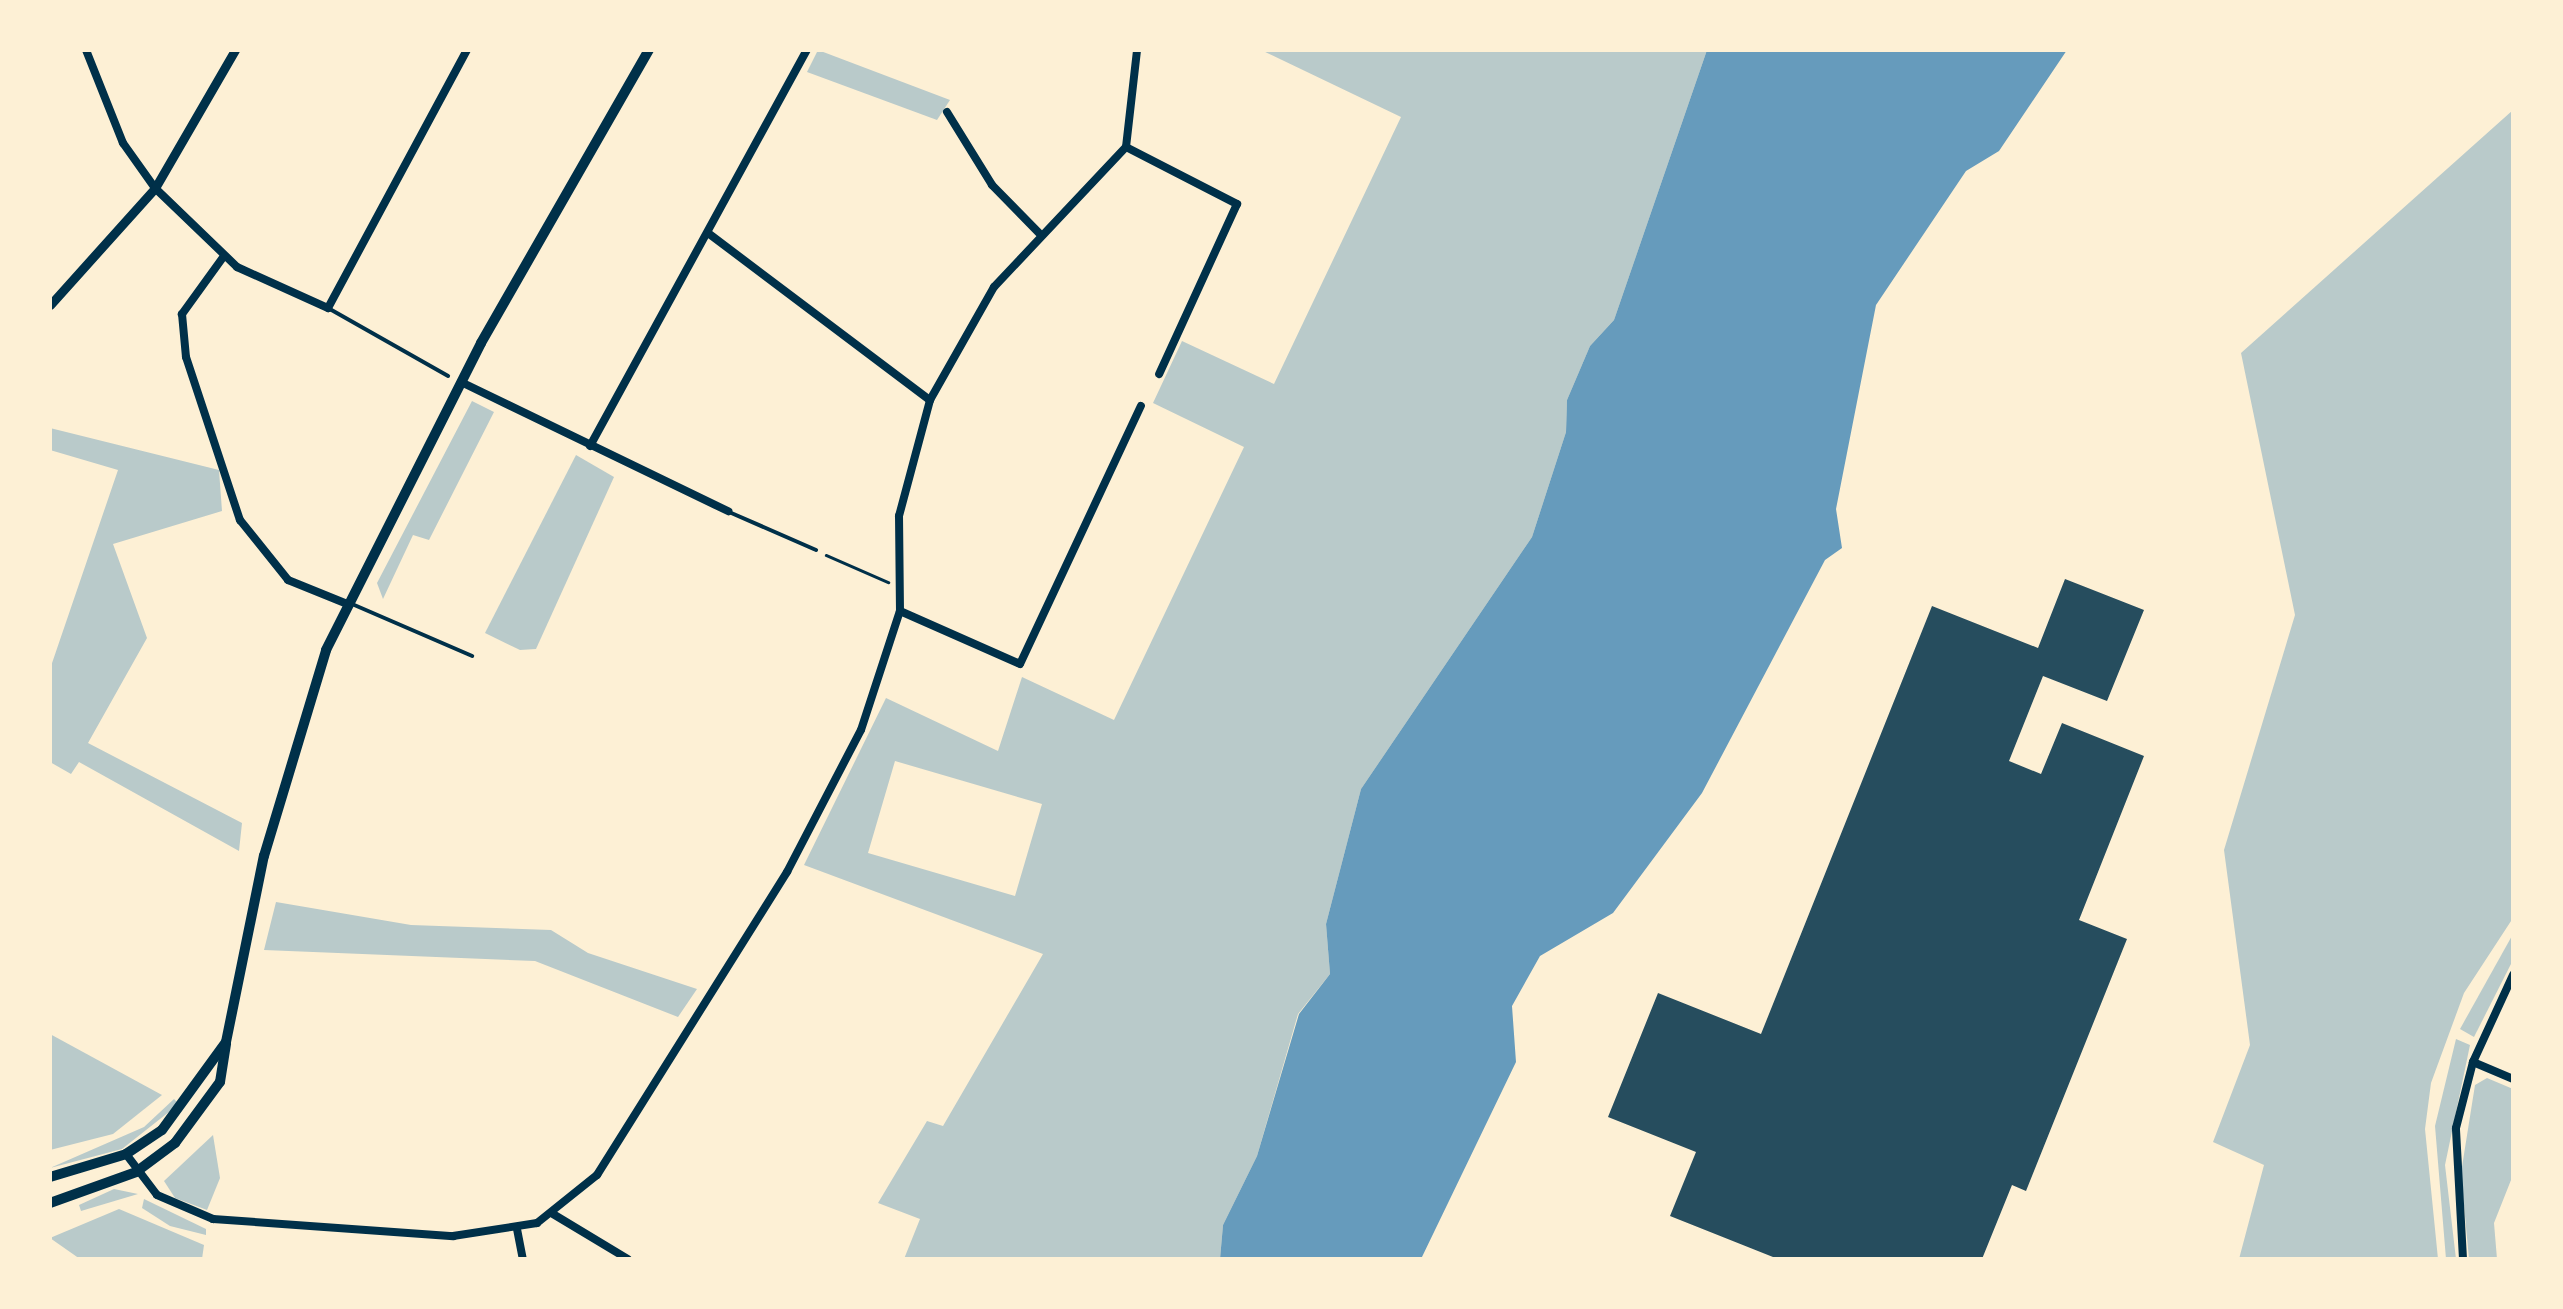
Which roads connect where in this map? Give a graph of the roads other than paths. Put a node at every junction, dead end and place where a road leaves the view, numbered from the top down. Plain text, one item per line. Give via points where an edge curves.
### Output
1 (86, 50) edge
2 (235, 50) edge
3 (467, 50) edge
4 (649, 50) edge
5 (807, 50) edge
6 (1137, 50) edge
7 (947, 112) dead end
8 (1126, 148) junction
9 (155, 188) junction
10 (708, 233) junction
11 (1039, 233) junction
12 (224, 256) junction
13 (50, 305) edge
14 (328, 308) junction
15 (1159, 374) dead end
16 (448, 376) dead end
17 (460, 382) junction
18 (930, 400) junction
19 (1142, 406) dead end
20 (590, 446) junction
21 (728, 512) joint
22 (816, 550) road end
23 (347, 604) junction
24 (900, 612) junction
25 (472, 656) dead end
26 (2513, 975) edge
27 (226, 1042) junction
28 (2472, 1062) junction
29 (2513, 1080) edge
30 (126, 1154) junction
31 (136, 1172) junction
32 (50, 1178) edge
33 (50, 1203) edge
34 (554, 1214) junction
35 (518, 1230) junction
36 (523, 1259) edge
37 (628, 1259) edge
38 (2463, 1259) edge

1 - 9 street via 123,143
2 - 9 street
3 - 14 street
4 - 17 main road
5 - 10 street
6 - 8 street
7 - 11 street via 992,185
8 - 11 street via 1099,186
8 - 15 street via 1237,204
9 - 12 street
9 - 13 street
10 - 18 street
10 - 20 street
11 - 18 street via 987,298
12 - 14 street
12 - 23 street via 182,314 186,357 240,520 288,580
14 - 16 lane
17 - 20 street
17 - 23 main road
18 - 24 street via 905,480 894,585
19 - 24 street via 1020,664
20 - 21 street
21 - 22 lane
23 - 25 lane via 381,610
23 - 27 main road via 299,723
24 - 34 street via 886,672 787,872 597,1175
26 - 28 street
27 - 30 main road via 182,1110
27 - 31 main road via 209,1102
28 - 29 street
28 - 38 street via 2453,1164
30 - 31 street
30 - 32 main road
31 - 33 main road
31 - 35 street via 170,1204 213,1219 453,1236
34 - 35 street
34 - 37 street
35 - 36 street

